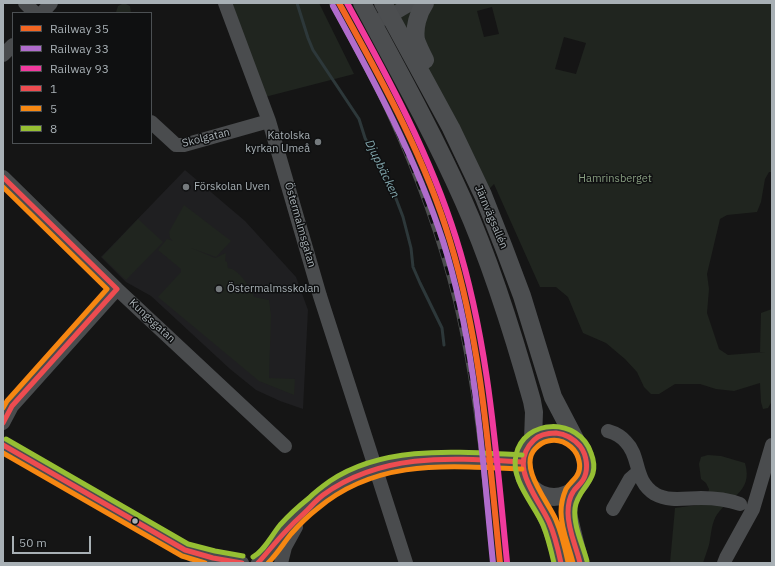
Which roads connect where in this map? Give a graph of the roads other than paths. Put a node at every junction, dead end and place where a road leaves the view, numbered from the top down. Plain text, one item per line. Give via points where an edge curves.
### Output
1 (25, 3) edge
2 (51, 3) edge
3 (225, 3) edge
4 (412, 3) edge
5 (425, 3) edge
6 (386, 7) edge
7 (34, 12) edge
8 (43, 12) edge
9 (367, 13) edge
10 (12, 46) edge
11 (3, 55) edge
12 (269, 121) junction
13 (152, 123) edge
14 (451, 128) junction
15 (3, 177) edge
16 (118, 289) junction
17 (3, 423) edge
18 (608, 431) dead end
19 (533, 440) junction
20 (576, 441) junction
21 (3, 444) edge
22 (772, 445) edge
23 (285, 446) dead end
24 (522, 462) junction
25 (638, 472) junction
26 (530, 485) junction
27 (573, 491) junction
28 (740, 504) dead end
29 (613, 508) dead end
30 (301, 516) junction
31 (185, 550) junction
32 (259, 561) edge
33 (281, 562) edge
34 (204, 563) edge
35 (242, 563) edge
36 (406, 563) edge
37 (561, 563) edge
38 (580, 563) edge
39 (724, 563) edge

1 - 7 street
2 - 8 street
3 - 12 street, Östermalmsgatan
4 - 6 street
5 - 14 main road via 419,14 416,40 438,84
6 - 9 street
6 - 14 main road, Järnvägsallén
9 - 19 main road, Järnvägsallén via 433,137 464,202 485,256 510,324 532,401
10 - 11 street
12 - 13 street, Skolgatan via 184,145 176,145
12 - 36 street, Östermalmsgatan via 320,296
14 - 20 main road, Järnvägsallén via 483,195 504,248 530,318 553,397
15 - 16 street, Kungsgatan
16 - 17 street via 12,406
16 - 23 street, Kungsgatan
18 - 25 street via 627,442 634,455
19 - 20 main road via 556,433
19 - 24 main road via 524,453
20 - 27 main road via 586,456 587,465 585,476
21 - 31 street
22 - 39 street via 753,509
24 - 26 main road via 523,472
24 - 30 street, bridge via 426,460 385,465 361,472 338,484
25 - 28 street via 649,489 664,498 701,498
25 - 29 street via 630,479
26 - 27 main road via 540,494 549,497 558,497
26 - 37 main road via 555,535
27 - 38 main road via 568,514
30 - 32 street
30 - 33 street via 285,547
31 - 34 street
31 - 35 street

